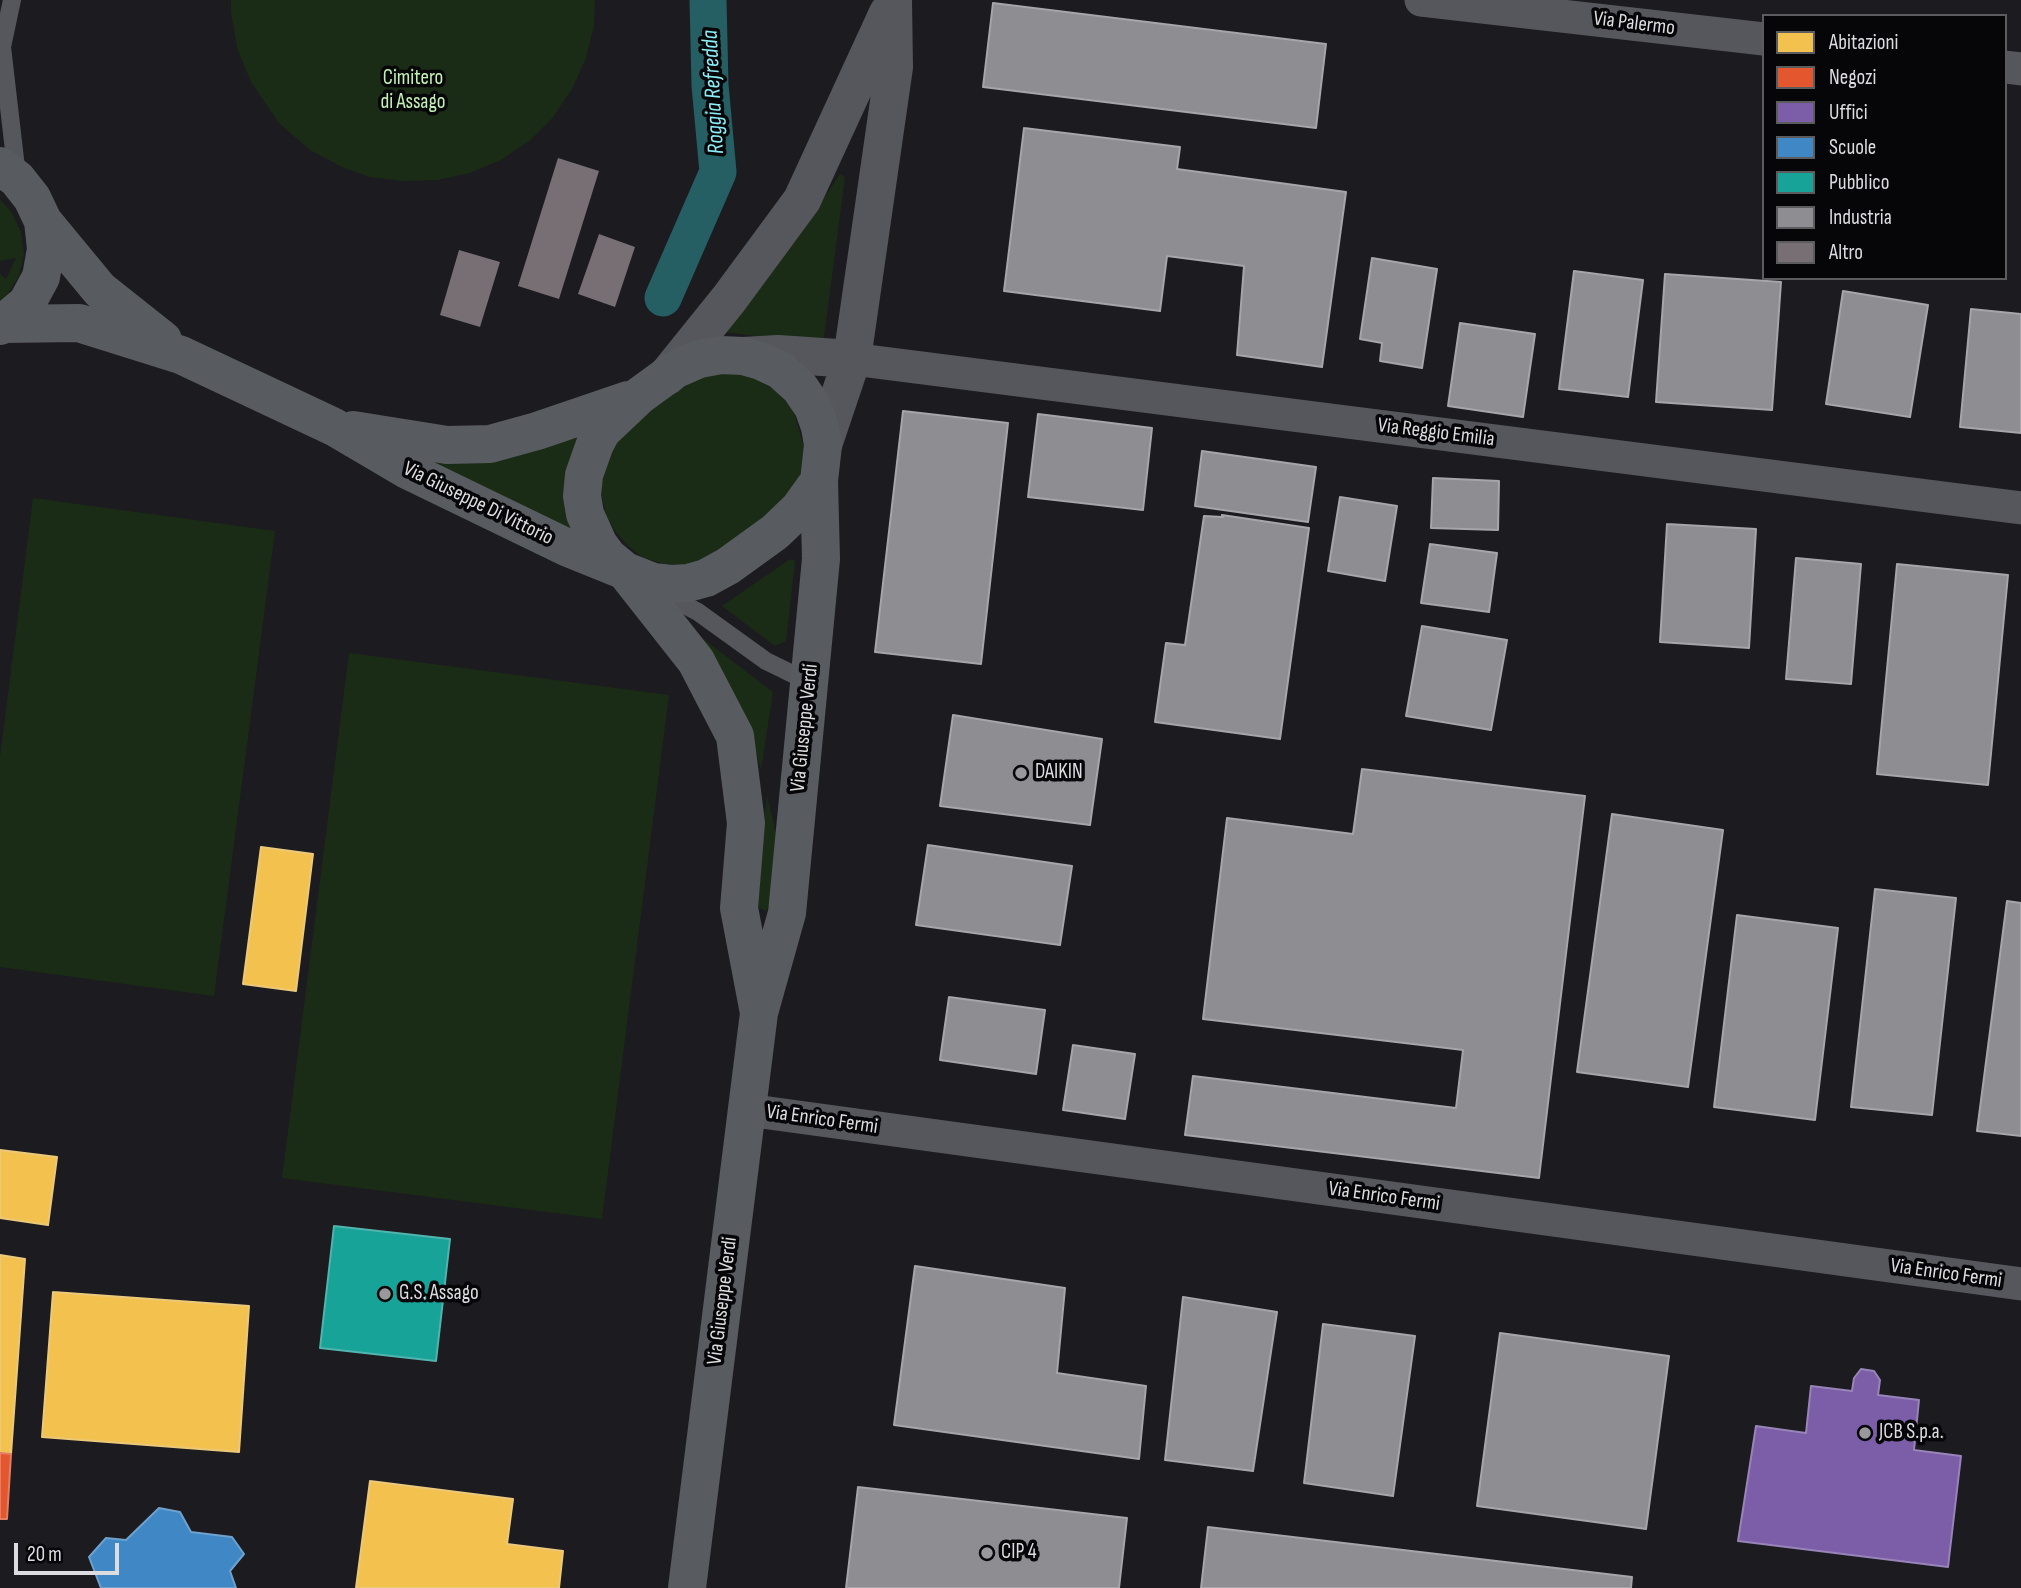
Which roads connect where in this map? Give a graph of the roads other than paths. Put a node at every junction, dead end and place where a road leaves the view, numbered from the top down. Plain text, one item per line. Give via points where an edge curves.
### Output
1 (12, 0) edge
2 (1421, 0) edge
3 (892, 2) edge
4 (1762, 39) edge
5 (1, 48) edge
6 (9, 173) edge
7 (43, 221) junction
8 (1, 326) edge
9 (181, 355) junction
10 (743, 356) junction
11 (852, 359) junction
12 (653, 386) junction
13 (334, 427) junction
14 (821, 463) junction
15 (2021, 508) edge
16 (625, 571) junction
17 (809, 682) junction
18 (759, 1013) junction
19 (747, 1110) junction
20 (2021, 1284) edge
21 (687, 1588) edge

1 - 5 lane
2 - 4 street, Via Palermo
3 - 11 street via 894,67
3 - 12 street via 802,200 729,299
5 - 6 lane
6 - 7 main road via 33,198
7 - 8 main road via 46,249 41,277 27,303
7 - 9 main road, Via Giuseppe Di Vittorio via 100,290
8 - 9 main road, Via Giuseppe Di Vittorio via 79,323
9 - 13 main road, Via Giuseppe Di Vittorio
10 - 11 street
10 - 12 main road via 699,359
10 - 14 main road via 780,370 800,388 813,407
11 - 14 street
11 - 15 street, Via Reggio Emilia
12 - 13 main road, Via Giuseppe Di Vittorio via 576,419 490,444 447,445
12 - 16 main road via 602,431 584,475 582,496 590,531 608,557
13 - 16 main road, Via Giuseppe Di Vittorio via 407,470
14 - 16 main road via 799,509 775,533 728,566 706,578 671,584
14 - 17 main road, Via Giuseppe Verdi via 821,559
16 - 17 lane via 698,612 766,661
16 - 18 main road, Via Giuseppe Verdi via 696,661 735,736 746,823 739,908
17 - 18 main road, Via Giuseppe Verdi via 787,913
18 - 19 main road, Via Giuseppe Verdi
19 - 20 street, Via Enrico Fermi
19 - 21 main road, Via Giuseppe Verdi

